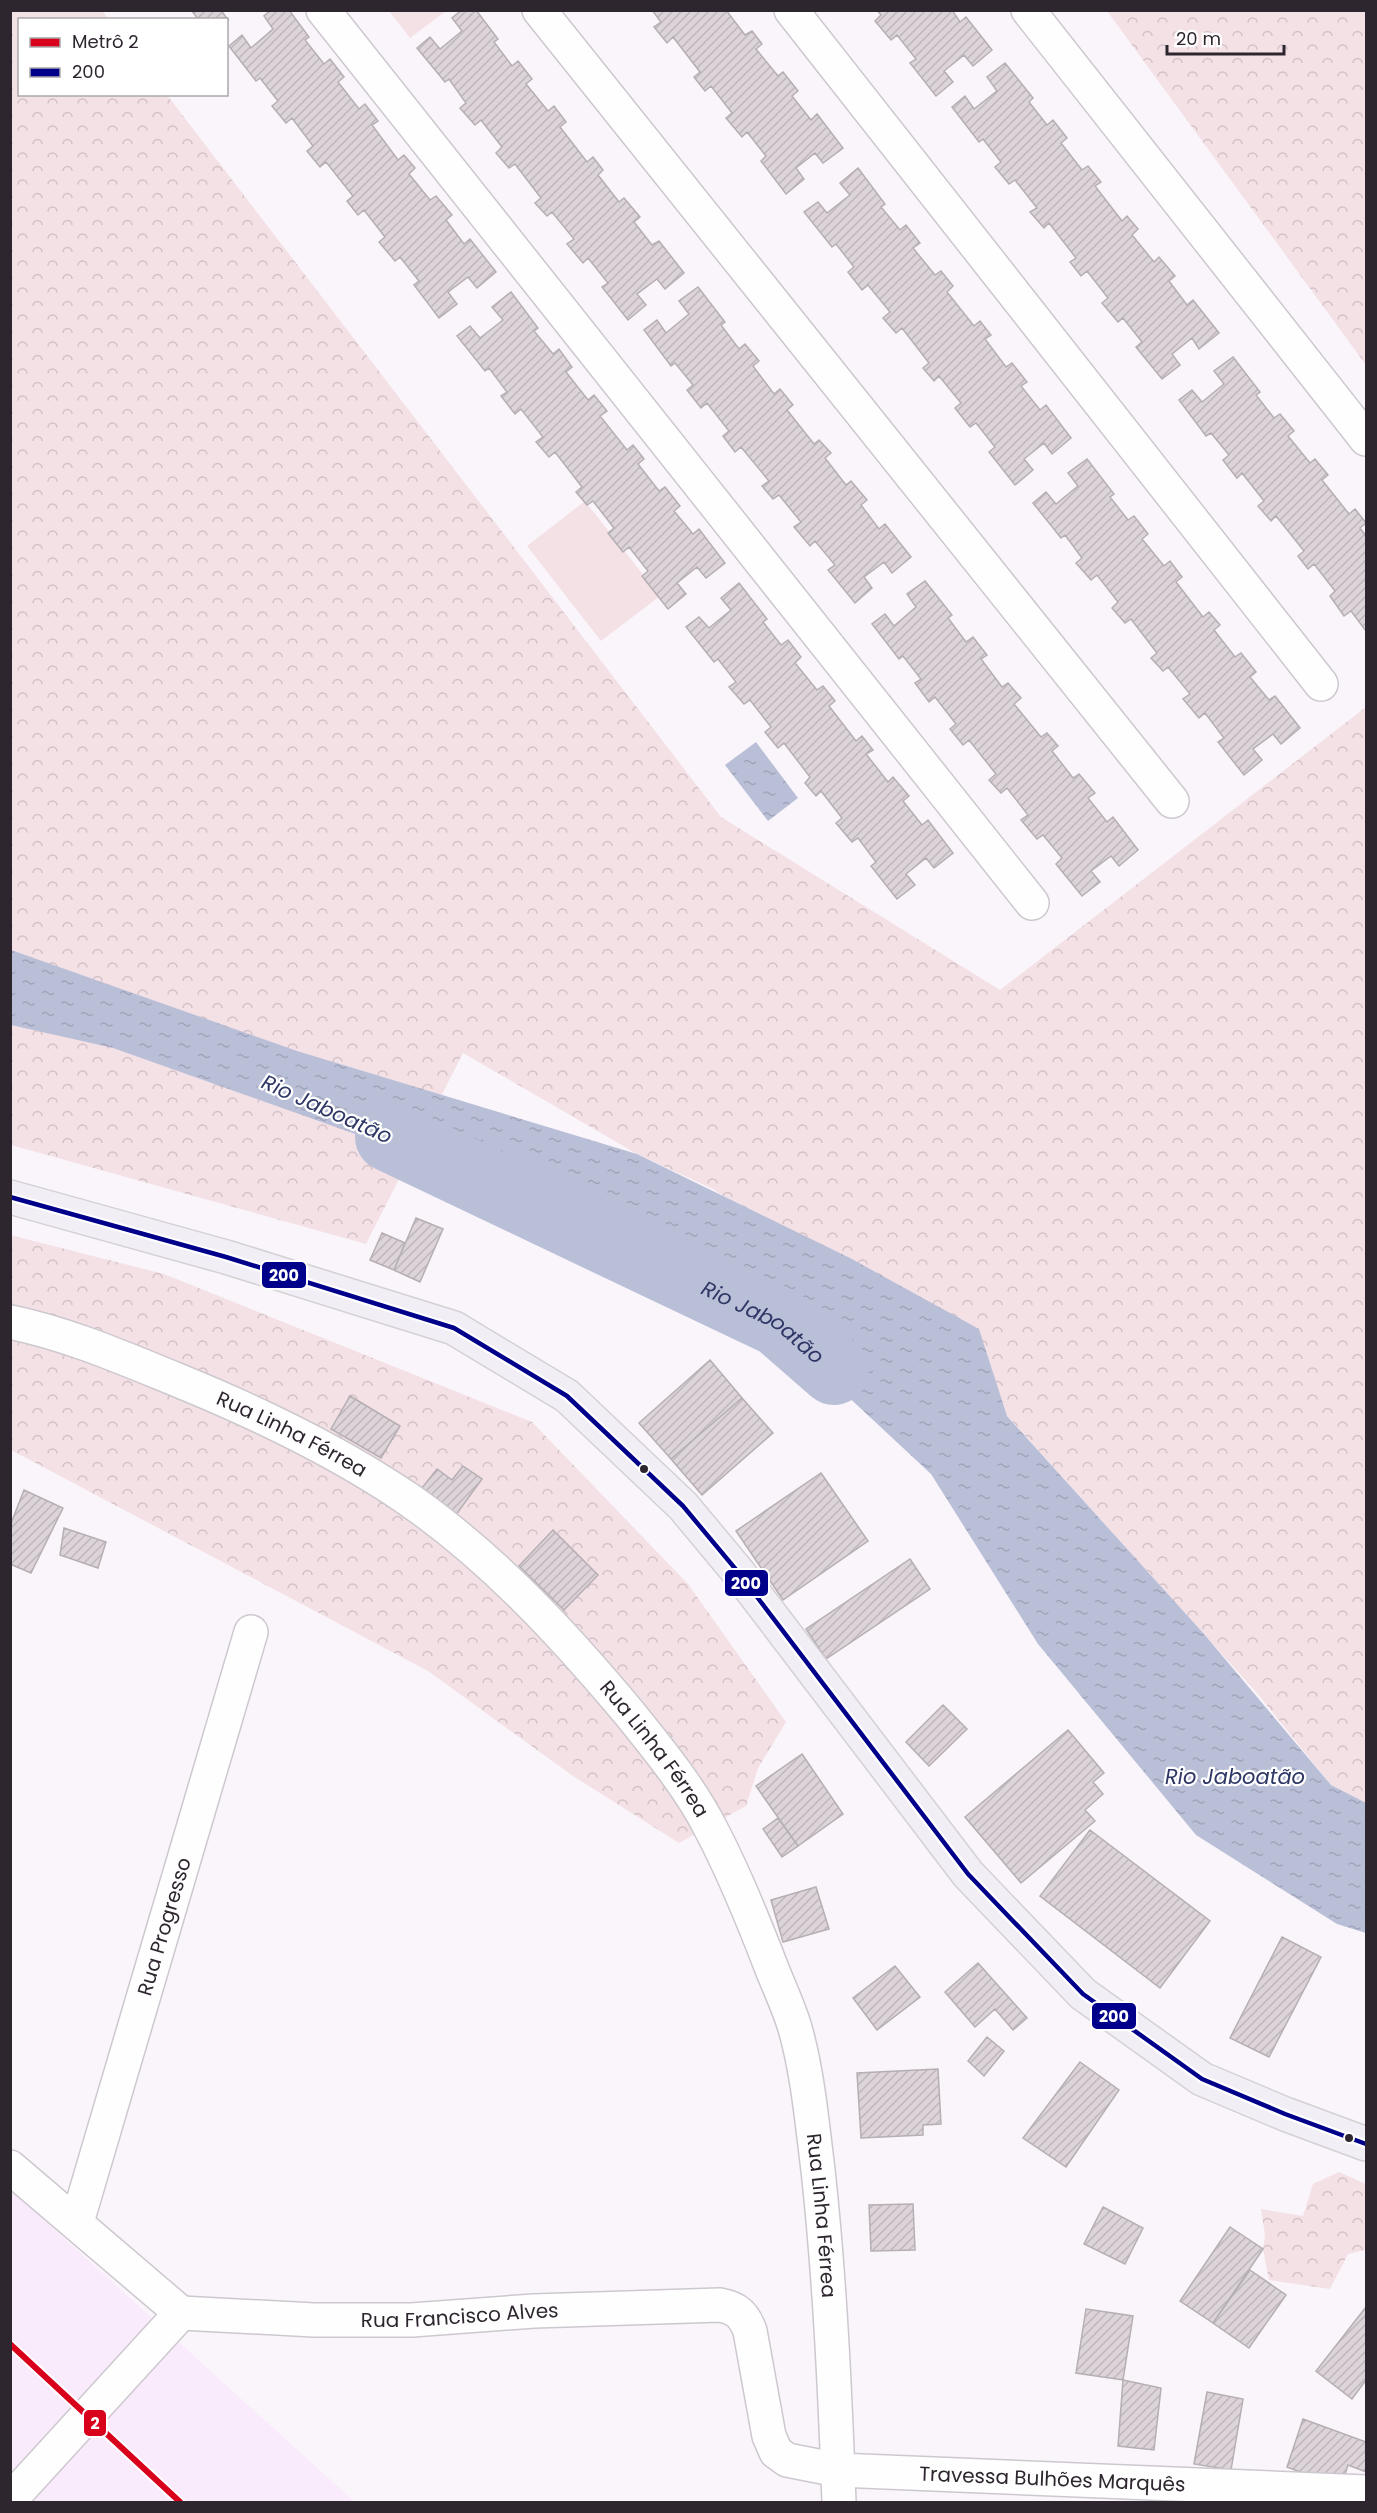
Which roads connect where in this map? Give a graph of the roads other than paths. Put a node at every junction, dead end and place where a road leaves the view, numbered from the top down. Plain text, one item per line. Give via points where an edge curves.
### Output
1 (323, 10) edge
2 (538, 10) edge
3 (791, 10) edge
4 (1028, 10) edge
5 (1366, 439) edge
6 (1321, 684) dead end
7 (1172, 801) dead end
8 (1032, 903) dead end
9 (10, 1197) edge
10 (10, 1322) edge
11 (251, 1632) dead end
12 (1366, 2144) edge
13 (10, 2167) edge
14 (77, 2222) junction
15 (172, 2322) junction
16 (776, 2452) joint
17 (838, 2470) junction
18 (1366, 2492) edge
19 (10, 2500) edge
20 (839, 2502) edge

1 - 8 street
2 - 7 street
3 - 6 street
4 - 5 street
9 - 12 main road via 226,1257 454,1328 567,1396 683,1506 738,1572 968,1874 1083,1994 1202,2079
10 - 17 street, Rua Linha Férrea via 106,1351 206,1392 299,1435 407,1498 470,1546 541,1613 661,1753 711,1828 754,1921 795,2029 810,2105 823,2215
11 - 14 street, Rua Progresso
13 - 14 street
14 - 15 street
15 - 16 street, Rua Francisco Alves via 412,2320 534,2311 720,2305 737,2310 750,2331 766,2427
15 - 19 street
16 - 17 street, Travessa Bulhões Marquês via 787,2460
17 - 18 street, Travessa Bulhões Marquês
17 - 20 street, Rua Linha Férrea

